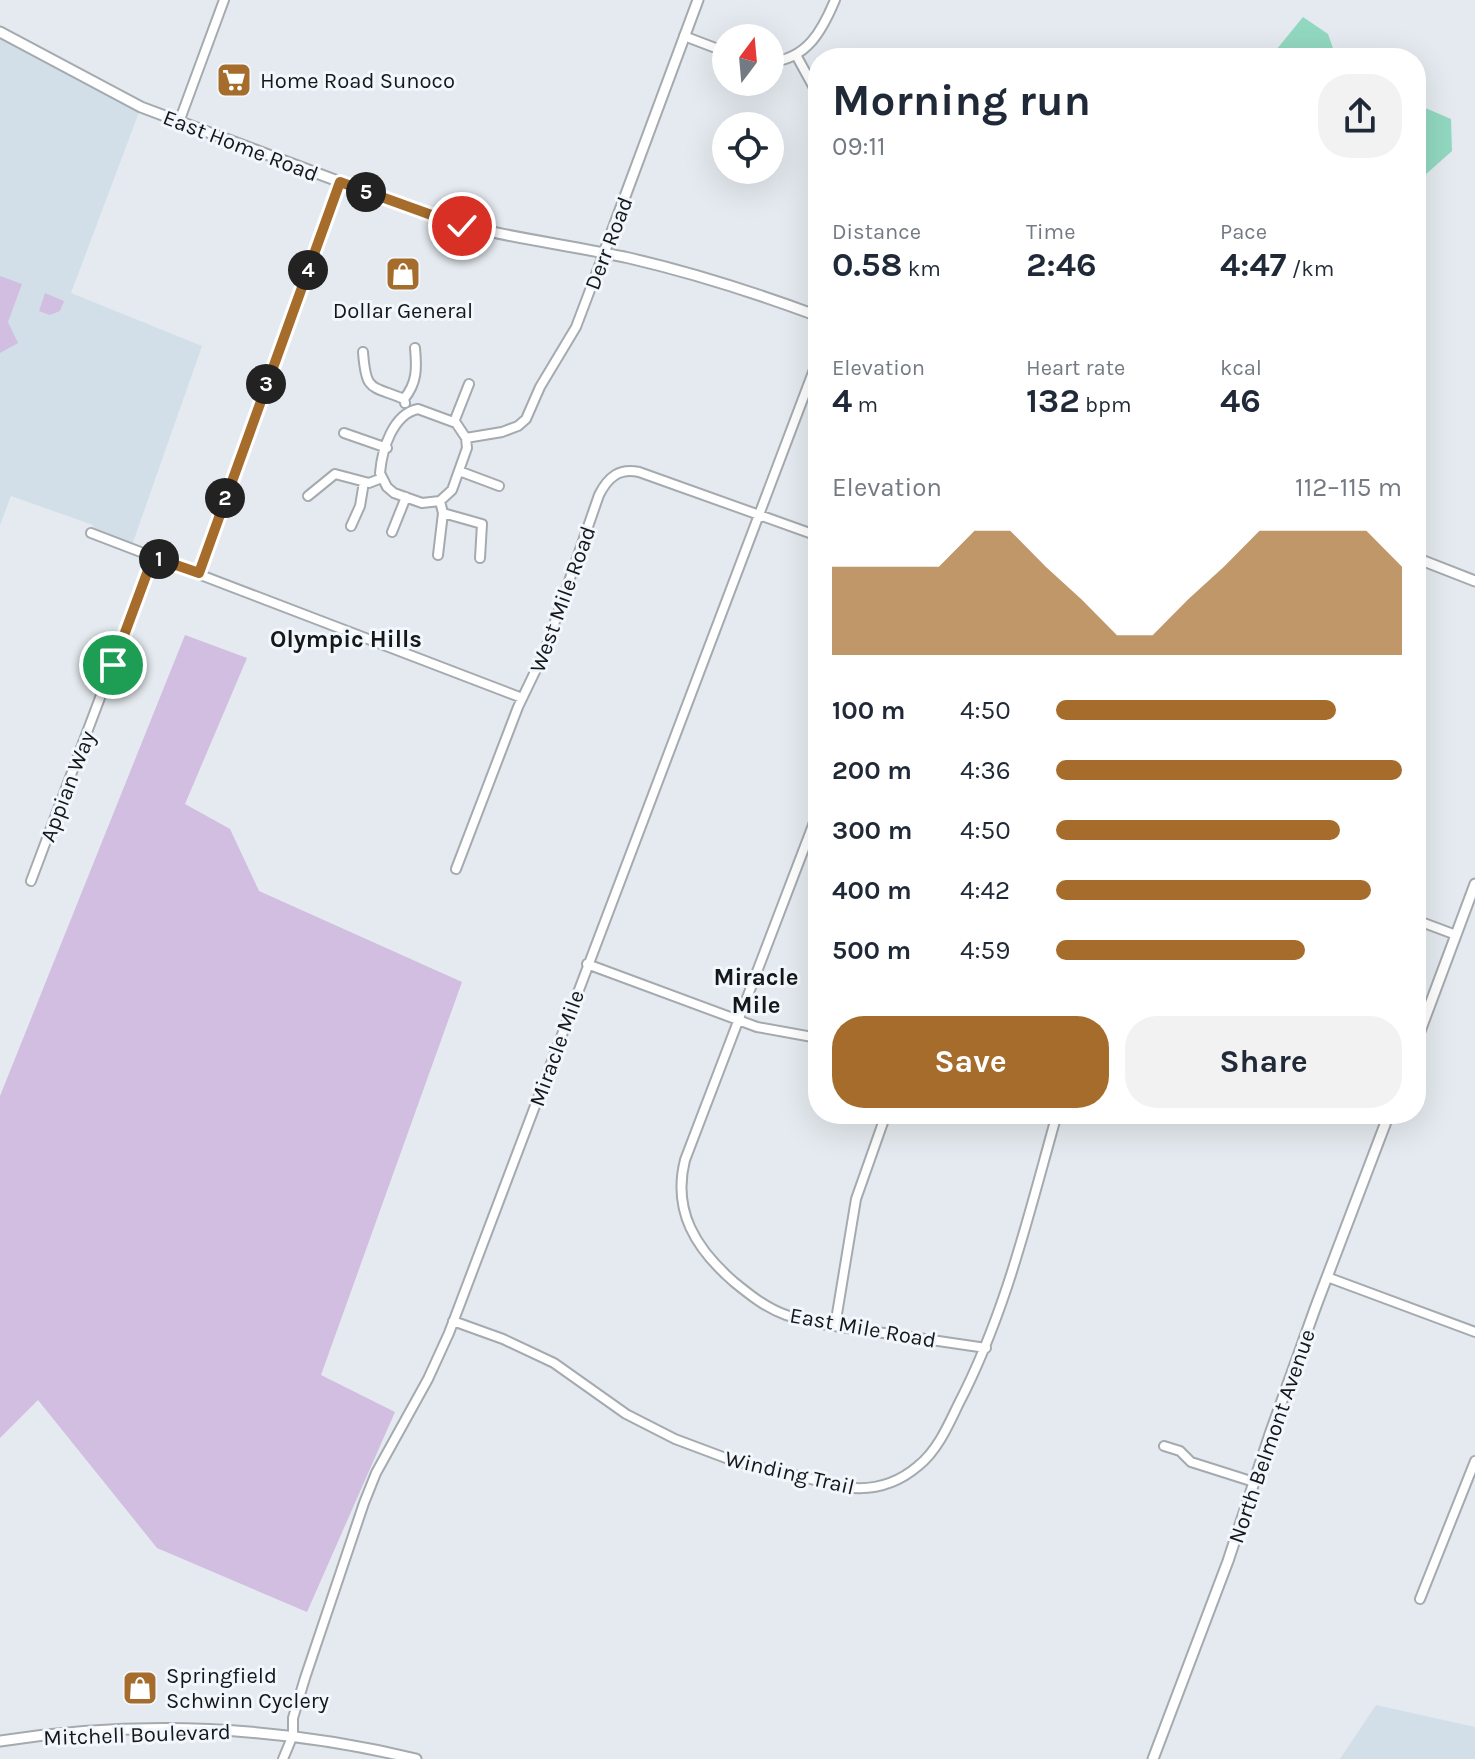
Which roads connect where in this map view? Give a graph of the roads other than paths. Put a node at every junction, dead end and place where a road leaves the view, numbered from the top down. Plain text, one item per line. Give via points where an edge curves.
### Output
1 (224, 0) edge
2 (698, 0) edge
3 (835, 0) edge
4 (0, 32) edge
5 (684, 36) junction
6 (712, 47) edge
7 (796, 55) junction
8 (784, 58) edge
9 (808, 77) edge
10 (179, 122) junction
11 (340, 182) junction
12 (604, 253) junction
13 (808, 313) edge
14 (415, 348) dead end
15 (363, 352) dead end
16 (469, 384) dead end
17 (808, 386) edge
18 (404, 399) junction
19 (409, 411) junction
20 (454, 422) junction
21 (344, 433) dead end
22 (466, 438) junction
23 (387, 448) junction
24 (459, 471) junction
25 (382, 478) junction
26 (364, 482) junction
27 (499, 486) dead end
28 (308, 496) dead end
29 (406, 497) junction
30 (440, 501) junction
31 (443, 513) junction
32 (760, 515) junction
33 (351, 526) dead end
34 (392, 532) dead end
35 (808, 532) edge
36 (91, 533) dead end
37 (438, 555) dead end
38 (153, 557) junction
39 (480, 558) dead end
40 (1426, 562) edge
41 (199, 573) junction
42 (1475, 581) edge
43 (522, 698) junction
44 (808, 838) edge
45 (456, 869) dead end
46 (31, 881) dead end
47 (1475, 884) edge
48 (1426, 924) edge
49 (1456, 935) junction
50 (587, 964) junction
51 (1426, 1015) edge
52 (739, 1020) junction
53 (808, 1036) edge
54 (882, 1124) edge
55 (1054, 1124) edge
56 (1385, 1124) edge
57 (1327, 1277) junction
58 (453, 1321) junction
59 (835, 1326) junction
60 (1475, 1332) edge
61 (986, 1348) junction
62 (1164, 1446) dead end
63 (1475, 1461) edge
64 (1254, 1482) junction
65 (1470, 1484) edge
66 (1420, 1599) dead end
67 (293, 1735) junction
68 (0, 1741) edge
69 (283, 1759) edge
70 (416, 1759) edge
71 (1153, 1759) edge

1 - 10 street
2 - 5 street, Derr Road
3 - 7 street via 818,35
4 - 10 street, East Home Road via 122,98
5 - 6 street
5 - 12 street, Derr Road
7 - 8 street
7 - 9 street
10 - 11 street, East Home Road
11 - 12 street, East Home Road via 475,230
11 - 41 street
12 - 13 street, East Home Road via 718,282
12 - 22 street, Derr Road via 576,327 526,419 502,432
14 - 18 street via 417,370
15 - 18 street via 367,383
16 - 20 street
17 - 32 street, Miracle Mile
18 - 19 street
19 - 20 street via 427,411
19 - 23 street via 395,423
20 - 22 street
21 - 23 street
22 - 24 street
23 - 25 street
24 - 27 street
24 - 30 street via 452,490
25 - 26 street
25 - 29 street
26 - 28 street via 335,474
26 - 33 street
29 - 30 street via 422,503
29 - 34 street
30 - 31 street
31 - 37 street
31 - 39 street via 482,524
32 - 35 street
32 - 43 street, West Mile Road via 639,472 613,476 599,495 544,653
32 - 50 street, Miracle Mile
36 - 38 street
38 - 41 street
38 - 46 street, Appian Way
40 - 42 street
41 - 43 street
43 - 45 street, West Mile Road
44 - 52 street, East Mile Road
47 - 49 street
48 - 49 street
49 - 51 street
50 - 52 street
50 - 58 street, Miracle Mile
52 - 53 street
52 - 59 street, East Mile Road via 685,1160 684,1213 701,1248 743,1289 775,1311
54 - 59 street via 856,1199
55 - 61 street, Winding Trail
56 - 57 street, North Belmont Avenue
57 - 60 street
57 - 64 street, North Belmont Avenue
58 - 61 street, Winding Trail via 554,1363 626,1414 675,1439 731,1460 856,1489 893,1482 926,1458
58 - 67 street, Miracle Mile via 364,1503 305,1678
59 - 61 street, East Mile Road
62 - 64 street via 1191,1462
63 - 65 street
64 - 71 street, North Belmont Avenue
65 - 66 street
67 - 68 street, Mitchell Boulevard via 196,1728
67 - 69 street, Miracle Mile
67 - 70 street, Mitchell Boulevard

